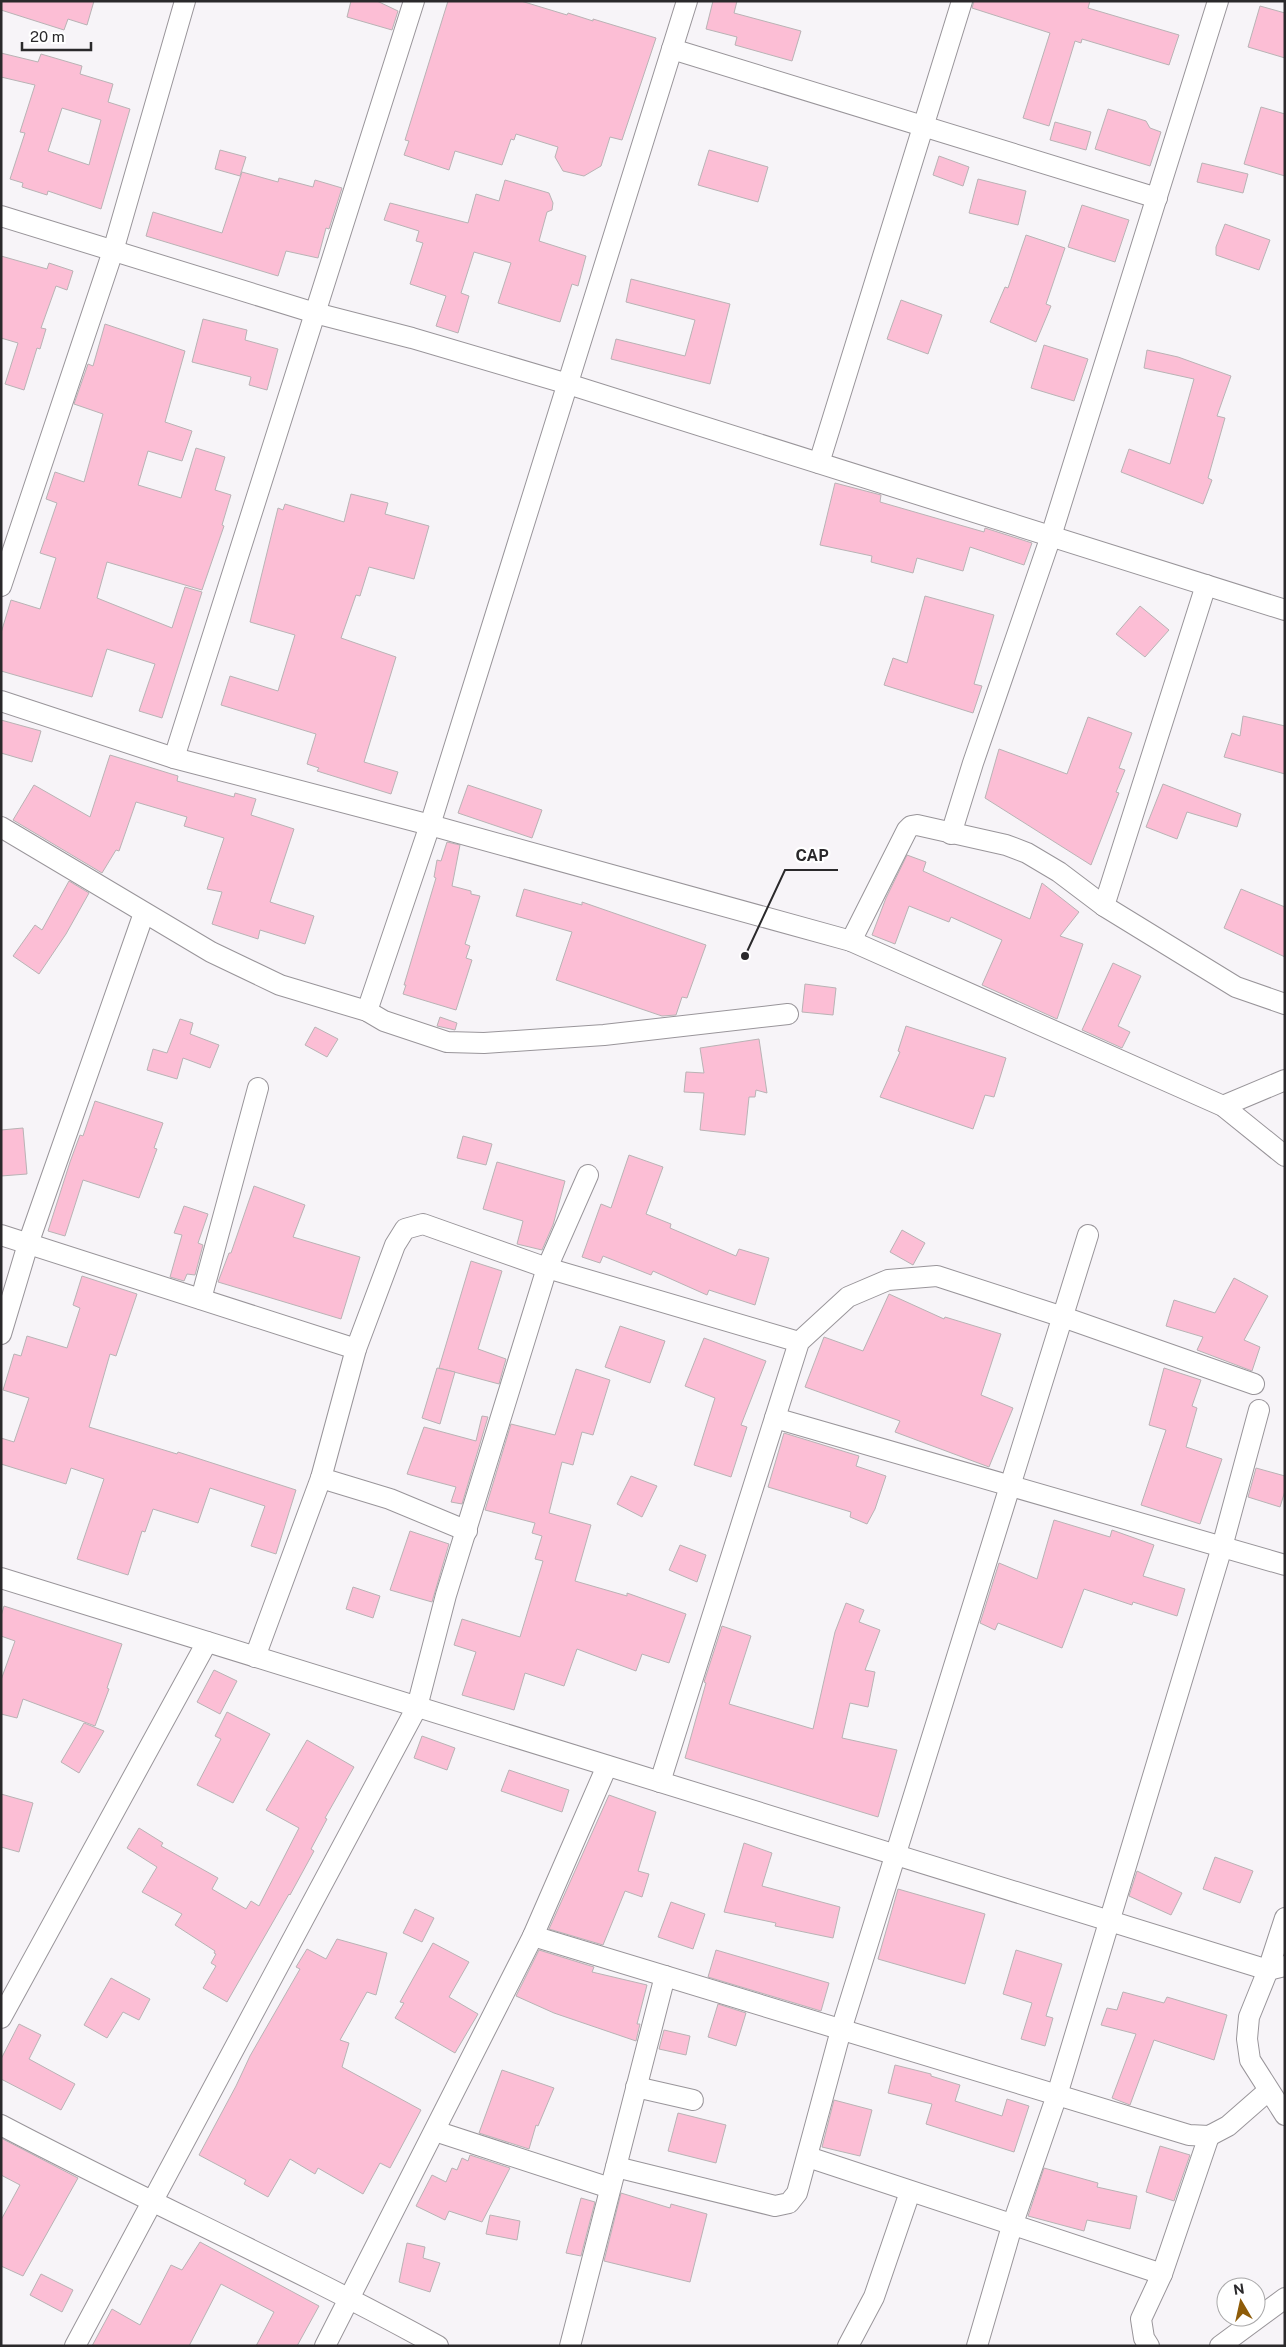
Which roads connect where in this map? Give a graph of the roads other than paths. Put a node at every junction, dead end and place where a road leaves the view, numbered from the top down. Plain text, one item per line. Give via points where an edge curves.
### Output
1 (185, 1) edge
2 (414, 1) edge
3 (687, 1) edge
4 (962, 1) edge
5 (1218, 1) edge
6 (672, 50) junction
7 (924, 127) junction
8 (1157, 198) junction
9 (1, 216) edge
10 (113, 250) junction
11 (315, 313) junction
12 (568, 384) junction
13 (819, 463) junction
14 (1051, 536) junction
15 (1206, 585) junction
16 (1, 586) edge
17 (1285, 610) edge
18 (1, 701) edge
19 (174, 758) junction
20 (430, 825) junction
21 (1, 827) edge
22 (951, 834) junction
23 (1104, 906) junction
24 (144, 913) junction
25 (851, 940) junction
26 (1285, 1004) edge
27 (368, 1011) junction
28 (788, 1014) dead end
29 (1285, 1080) edge
30 (258, 1088) dead end
31 (1222, 1106) junction
32 (1285, 1156) edge
33 (588, 1175) dead end
34 (1, 1235) edge
35 (1088, 1235) dead end
36 (28, 1244) junction
37 (547, 1268) junction
38 (201, 1299) junction
39 (1063, 1317) junction
40 (1, 1334) edge
41 (799, 1342) junction
42 (356, 1349) junction
43 (1254, 1384) dead end
44 (1259, 1410) dead end
45 (775, 1418) junction
46 (321, 1478) junction
47 (1010, 1486) junction
48 (467, 1531) junction
49 (1222, 1547) junction
50 (1285, 1565) edge
51 (1, 1578) edge
52 (207, 1642) junction
53 (255, 1657) junction
54 (417, 1707) junction
55 (607, 1766) junction
56 (660, 1782) junction
57 (896, 1855) junction
58 (1285, 1918) edge
59 (1110, 1921) junction
60 (533, 1936) junction
61 (1276, 1968) edge
62 (665, 1976) junction
63 (1, 2018) edge
64 (841, 2030) junction
65 (636, 2087) junction
66 (1268, 2091) junction
67 (1057, 2095) junction
68 (693, 2100) dead end
69 (1285, 2115) edge
70 (1, 2125) edge
71 (435, 2131) junction
72 (1209, 2136) junction
73 (808, 2158) junction
74 (616, 2167) junction
75 (610, 2188) junction
76 (910, 2192) junction
77 (152, 2202) junction
78 (1012, 2226) junction
79 (1162, 2274) junction
80 (351, 2298) junction
81 (1285, 2298) edge
82 (75, 2346) edge
83 (325, 2346) edge
84 (438, 2346) edge
85 (570, 2346) edge
86 (848, 2346) edge
87 (977, 2346) edge
88 (1149, 2346) edge
89 (1220, 2346) edge

1 - 10 street
2 - 11 street
3 - 6 street
4 - 7 street
5 - 8 street
6 - 7 street
6 - 12 street
7 - 8 street
7 - 13 street
8 - 14 street
9 - 10 street
10 - 11 street
10 - 16 street
11 - 12 street
11 - 19 street
12 - 13 street
12 - 20 street
13 - 14 street
14 - 15 street
14 - 22 street
15 - 17 street
15 - 23 street
18 - 19 street
19 - 20 street
20 - 25 street
20 - 27 street
21 - 24 street
22 - 23 street via 1006,845 1026,854 1059,872
22 - 25 street via 917,825 907,830
23 - 26 street via 1236,987
24 - 27 street via 211,952 280,985
24 - 36 street
25 - 31 street
27 - 28 street via 384,1021 426,1036 465,1044 604,1035
29 - 31 street
30 - 38 street
31 - 32 street
33 - 37 street
34 - 36 street
35 - 39 street
36 - 38 street
36 - 40 street
37 - 41 street
37 - 42 street via 423,1224 405,1229 395,1245
37 - 48 street
38 - 42 street
39 - 41 street via 937,1276 888,1280 848,1298
39 - 43 street
39 - 47 street
41 - 45 street
42 - 46 street
44 - 49 street
45 - 47 street
45 - 56 street
46 - 48 street via 390,1499
46 - 53 street
47 - 49 street
47 - 57 street
48 - 54 street via 446,1595
49 - 50 street
49 - 59 street
51 - 52 street
52 - 53 street
52 - 63 street
53 - 54 street
54 - 55 street
54 - 77 street
55 - 56 street
55 - 60 street
56 - 57 street
57 - 59 street
57 - 64 street
58 - 61 street
59 - 61 street
59 - 67 street
60 - 62 street
60 - 71 street
61 - 66 street via 1249,2017 1247,2038 1250,2060
62 - 64 street
62 - 65 street
64 - 67 street
64 - 73 street
65 - 68 street
65 - 74 street
66 - 69 street
66 - 72 street via 1228,2126
67 - 72 street via 1189,2135
67 - 78 street
70 - 77 street
71 - 75 street
71 - 80 street
72 - 79 street
73 - 74 street via 797,2193 789,2203 775,2206
73 - 76 street
74 - 75 street
75 - 85 street
76 - 78 street
76 - 86 street via 874,2297
77 - 80 street
77 - 82 street
78 - 79 street
78 - 87 street
79 - 88 street via 1141,2319 1144,2338
80 - 83 street
80 - 84 street
81 - 89 street

